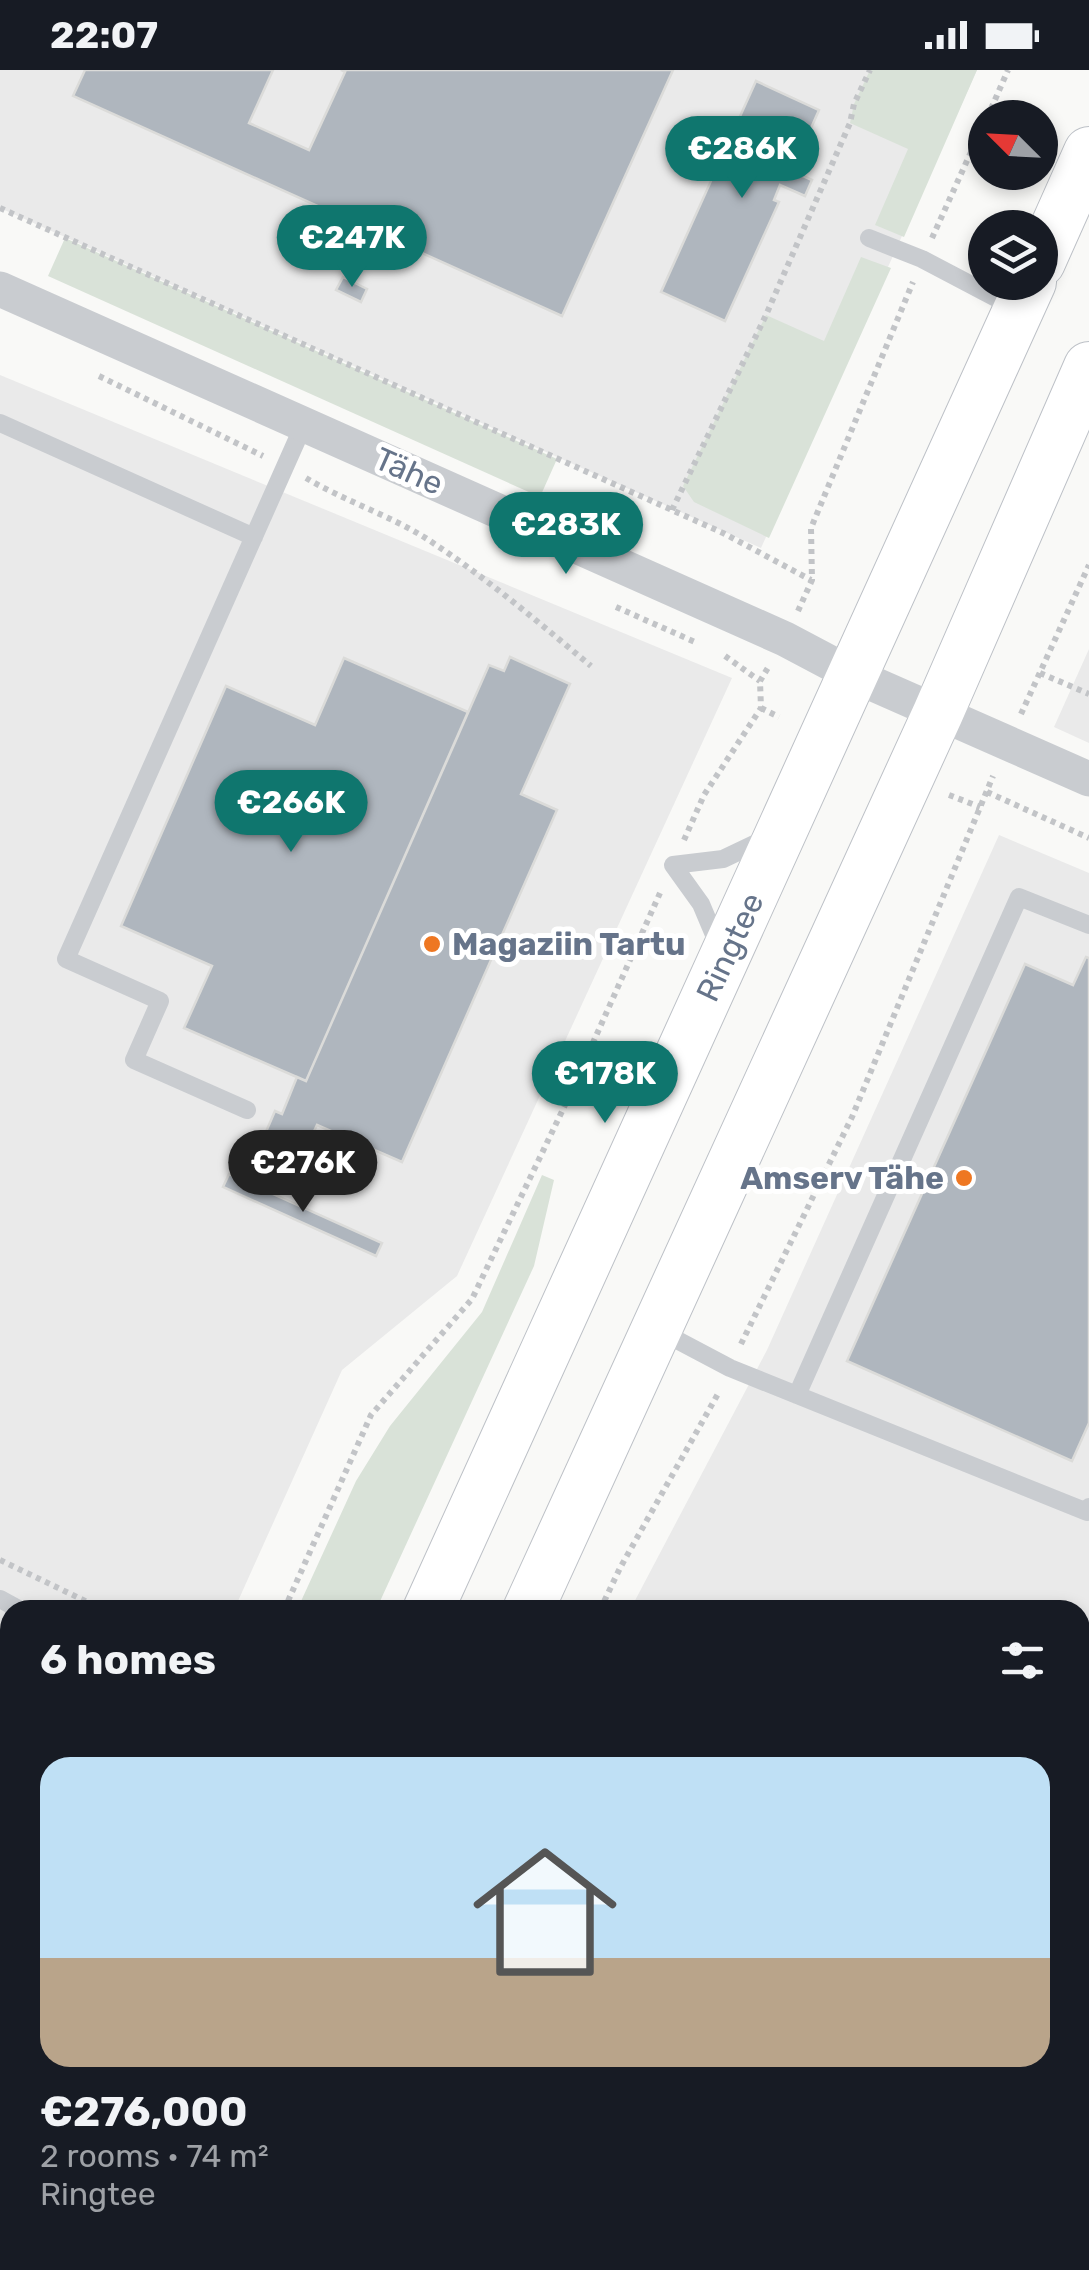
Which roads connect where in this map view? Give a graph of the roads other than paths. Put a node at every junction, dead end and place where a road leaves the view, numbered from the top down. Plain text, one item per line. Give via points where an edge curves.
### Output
1 (1089, 152) edge
2 (1058, 222) edge
3 (869, 238) dead end
4 (968, 276) edge
5 (0, 290) edge
6 (1022, 300) edge
7 (1089, 368) edge
8 (0, 423) edge
9 (304, 424) junction
10 (254, 537) junction
11 (853, 674) junction
12 (938, 713) junction
13 (1089, 779) edge
14 (784, 830) junction
15 (1089, 926) edge
16 (724, 960) junction
17 (247, 1110) dead end
18 (656, 1328) junction
19 (797, 1394) junction
20 (1089, 1507) edge
21 (433, 1600) edge
22 (533, 1600) edge

1 - 2 main road
3 - 4 lane
5 - 9 street, Tähe
6 - 11 main road, Ringtee
7 - 12 main road
8 - 10 lane
9 - 10 lane
9 - 11 street, Tähe
10 - 17 lane via 66,959 160,1001 134,1060
11 - 12 street, Tähe
11 - 14 main road, Ringtee
12 - 13 street, Tähe
12 - 18 main road
14 - 16 main road, Ringtee
14 - 16 lane via 723,859 673,864 701,904
15 - 19 lane via 1020,897
16 - 21 main road, Ringtee
18 - 19 lane
18 - 22 main road
19 - 20 lane via 1087,1512

